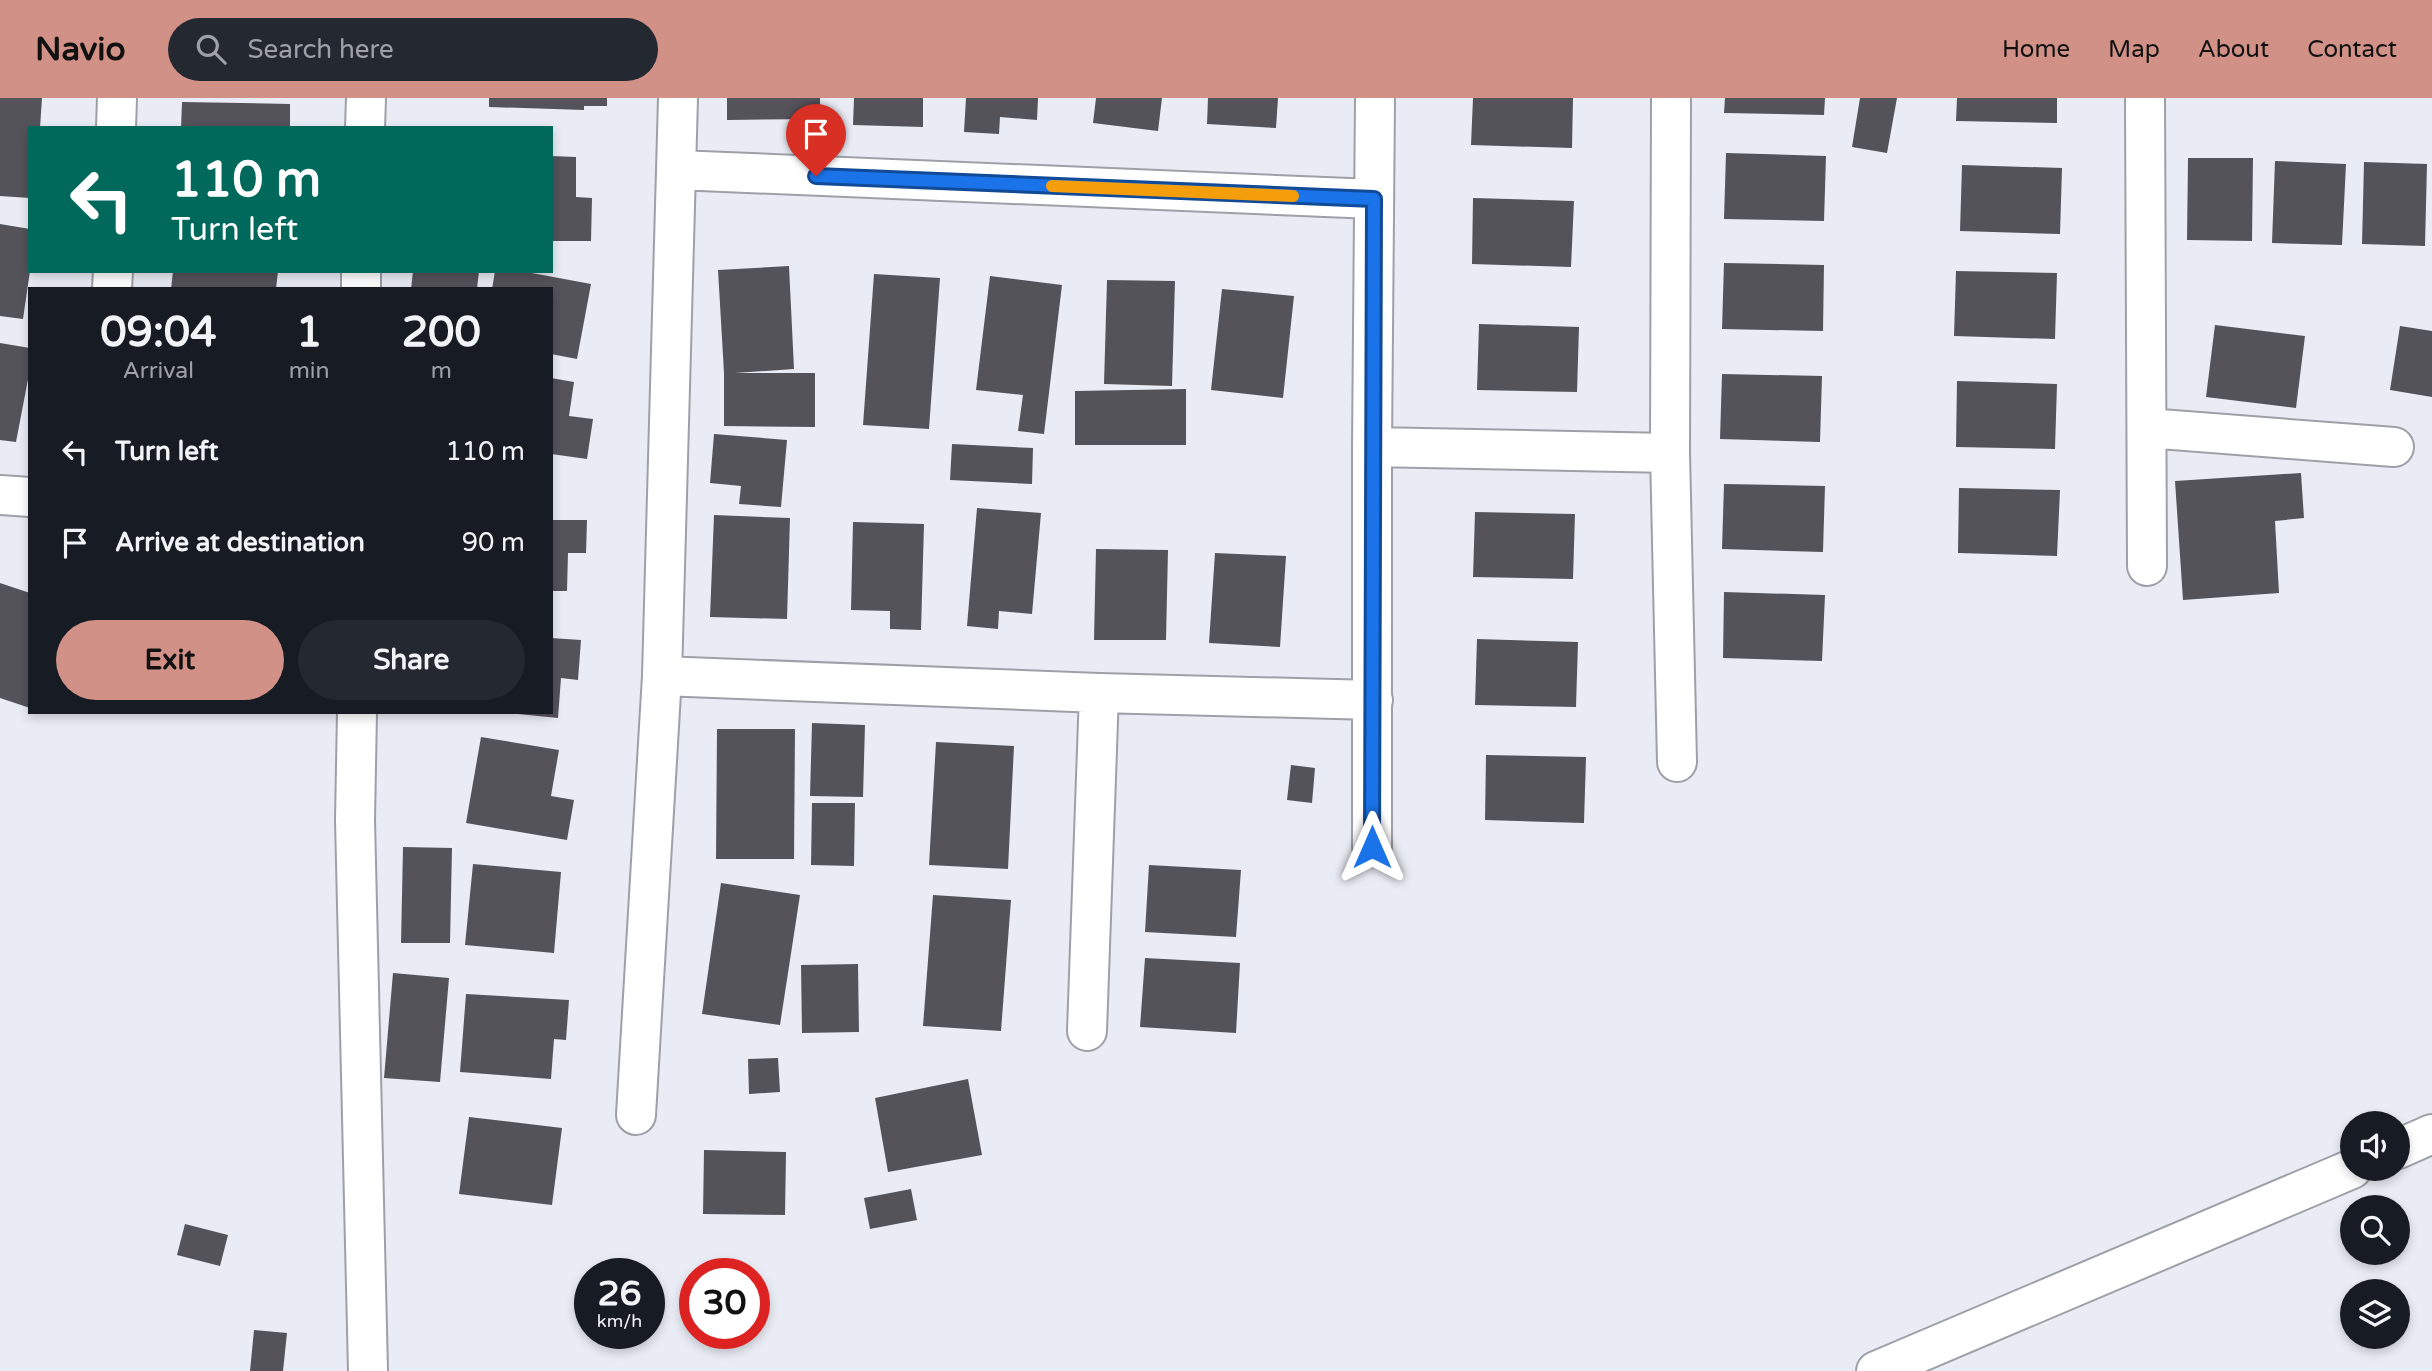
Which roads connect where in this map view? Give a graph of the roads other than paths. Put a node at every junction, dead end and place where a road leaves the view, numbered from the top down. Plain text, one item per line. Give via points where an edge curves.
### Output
1 (117, 98) edge
2 (366, 98) edge
3 (678, 98) edge
4 (1375, 98) edge
5 (1671, 98) edge
6 (2145, 98) edge
7 (116, 126) edge
8 (365, 126) edge
9 (677, 170) junction
10 (1374, 199) junction
11 (2147, 428) junction
12 (1372, 447) junction
13 (2394, 447) dead end
14 (1670, 453) junction
15 (0, 495) edge
16 (28, 498) edge
17 (2147, 566) dead end
18 (662, 676) junction
19 (1099, 693) junction
20 (1373, 700) junction
21 (357, 714) edge
22 (1676, 762) dead end
23 (1372, 847) dead end
24 (1087, 1031) dead end
25 (636, 1115) dead end
26 (2432, 1135) edge
27 (2410, 1144) edge
28 (2340, 1173) edge
29 (368, 1371) edge
30 (1876, 1371) edge

1 - 7 street
2 - 8 street
3 - 9 street
4 - 10 street
5 - 14 street
6 - 11 street
9 - 10 street
9 - 18 street
10 - 12 street
11 - 13 street
11 - 17 street
12 - 14 street
12 - 20 street
14 - 22 street
15 - 16 street
18 - 19 street
18 - 25 street
19 - 20 street
19 - 24 street
20 - 23 street
21 - 29 street via 355,820
26 - 27 street
28 - 30 street

